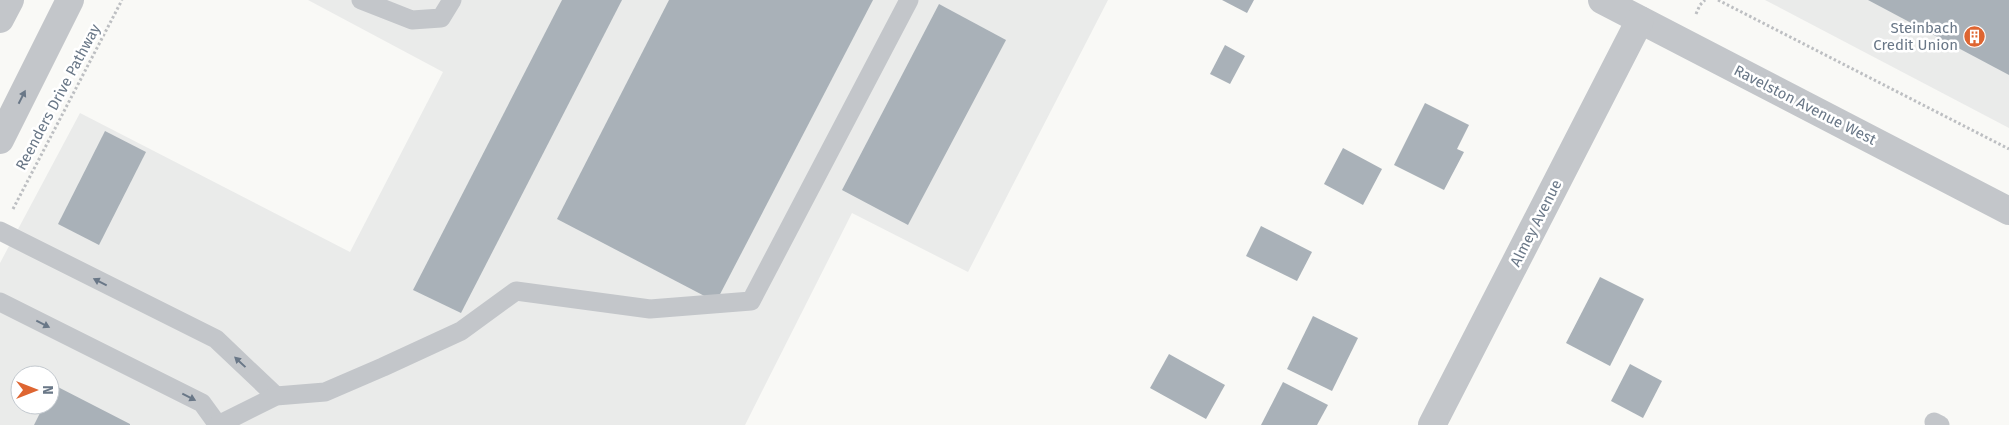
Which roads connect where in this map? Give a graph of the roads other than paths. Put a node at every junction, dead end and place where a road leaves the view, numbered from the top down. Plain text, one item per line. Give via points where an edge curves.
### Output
1 (10, 0) edge
2 (70, 0) edge
3 (361, 0) edge
4 (452, 0) edge
5 (909, 0) edge
6 (1602, 0) edge
7 (0, 19) edge
8 (1640, 20) junction
9 (0, 140) edge
10 (2009, 211) edge
11 (1, 232) edge
12 (0, 302) edge
13 (276, 396) junction
14 (218, 425) edge
15 (1432, 425) edge

1 - 7 street
9 -> 2 street
3 - 4 lane via 412,20 441,18
5 - 13 lane via 751,301 650,309 516,291 461,331 325,392
6 - 8 street, Ravelston Avenue West
8 - 10 street, Ravelston Avenue West
8 - 15 street, Almey Avenue
13 -> 11 lane via 216,340
12 -> 14 lane via 202,403
13 - 14 lane

